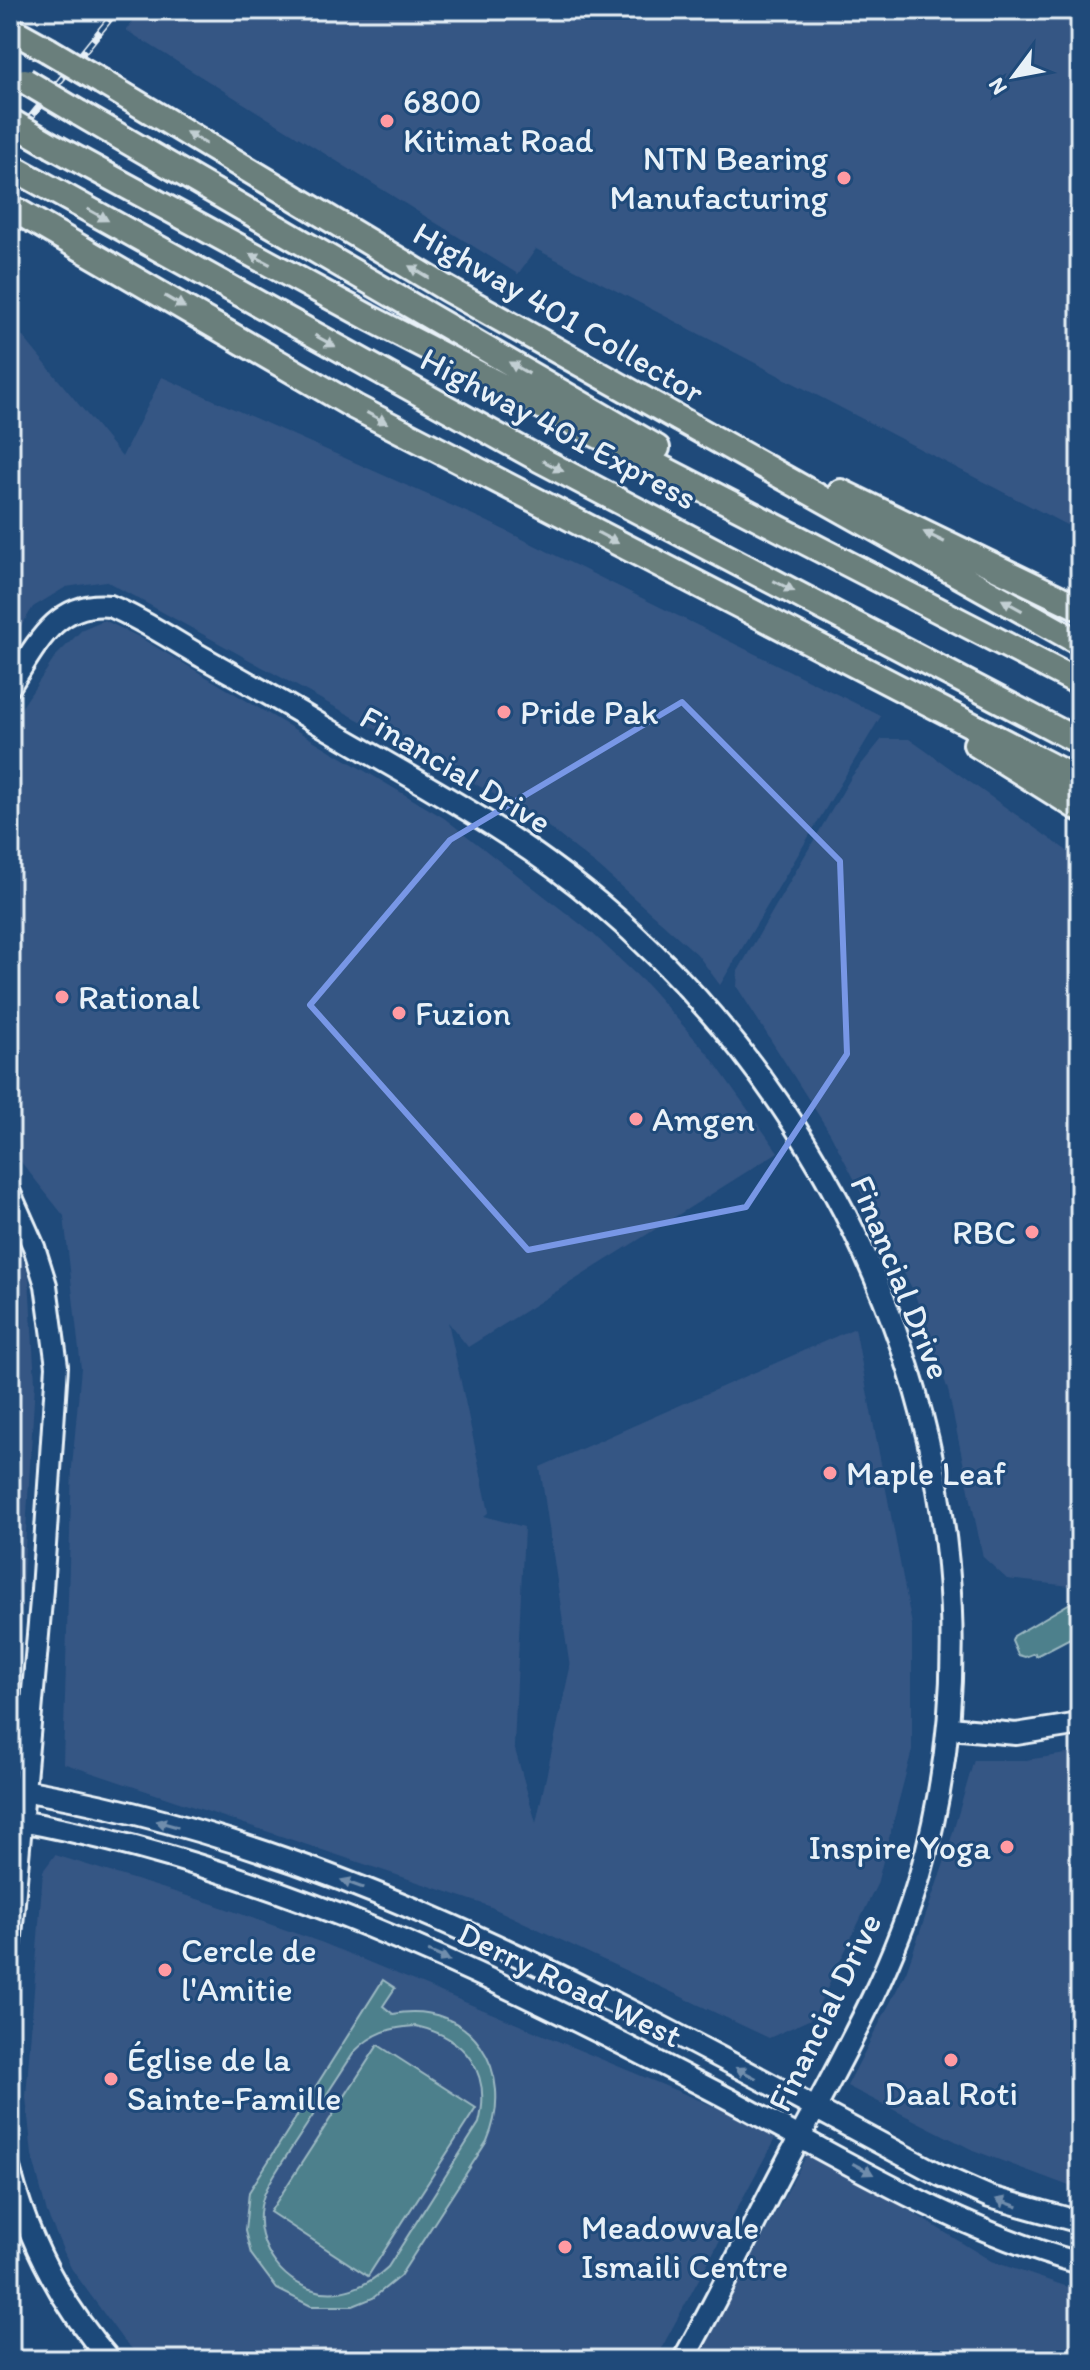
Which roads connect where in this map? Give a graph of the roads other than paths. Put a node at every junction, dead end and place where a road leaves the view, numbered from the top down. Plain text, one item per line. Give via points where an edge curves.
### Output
1 (10, 29) edge
2 (18, 77) edge
3 (10, 121) edge
4 (20, 172) edge
5 (10, 207) edge
6 (447, 289) junction
7 (877, 576) junction
8 (1080, 608) edge
9 (767, 621) junction
10 (1080, 643) edge
11 (1080, 683) edge
12 (10, 686) edge
13 (1080, 742) edge
14 (1080, 781) edge
15 (1080, 809) edge
16 (10, 1193) edge
17 (1080, 1724) edge
18 (950, 1728) junction
19 (16, 1789) edge
20 (15, 1820) edge
21 (10, 1947) edge
22 (816, 2109) junction
23 (800, 2136) junction
24 (10, 2171) edge
25 (1080, 2222) edge
26 (1080, 2263) edge
27 (110, 2360) edge
28 (683, 2360) edge

6 -> 1 highway, Highway 401 Collector, bridge
7 -> 2 highway, bridge
7 -> 3 highway, Highway 401 Express, bridge via 382,325
4 -> 13 highway, Highway 401 Express via 539,459
5 -> 9 highway via 355,407
8 -> 6 highway via 840,492
10 -> 6 highway, Highway 401 Collector
7 - 11 highway, Highway 401 Express
9 - 14 highway
9 - 15 highway
12 - 18 main road, Financial Drive via 59,617 88,605 117,609 492,823 600,903 686,986 763,1079 820,1167 896,1330 941,1488 953,1614
16 - 19 main road via 46,1285 57,1366 42,1590
17 - 18 main road via 1016,1734
18 - 22 main road, Financial Drive via 920,1874 897,1944
19 - 20 main road
22 -> 19 main road, Derry Road West via 554,1973 409,1906 242,1845
20 - 21 main road
20 -> 23 main road, Derry Road West via 192,1864 368,1924 593,2028
22 - 23 main road, Financial Drive
25 -> 22 main road, Derry Road West via 990,2197
23 -> 26 main road, Derry Road West via 926,2203
23 - 28 main road, Financial Drive
24 - 27 main road via 50,2276

